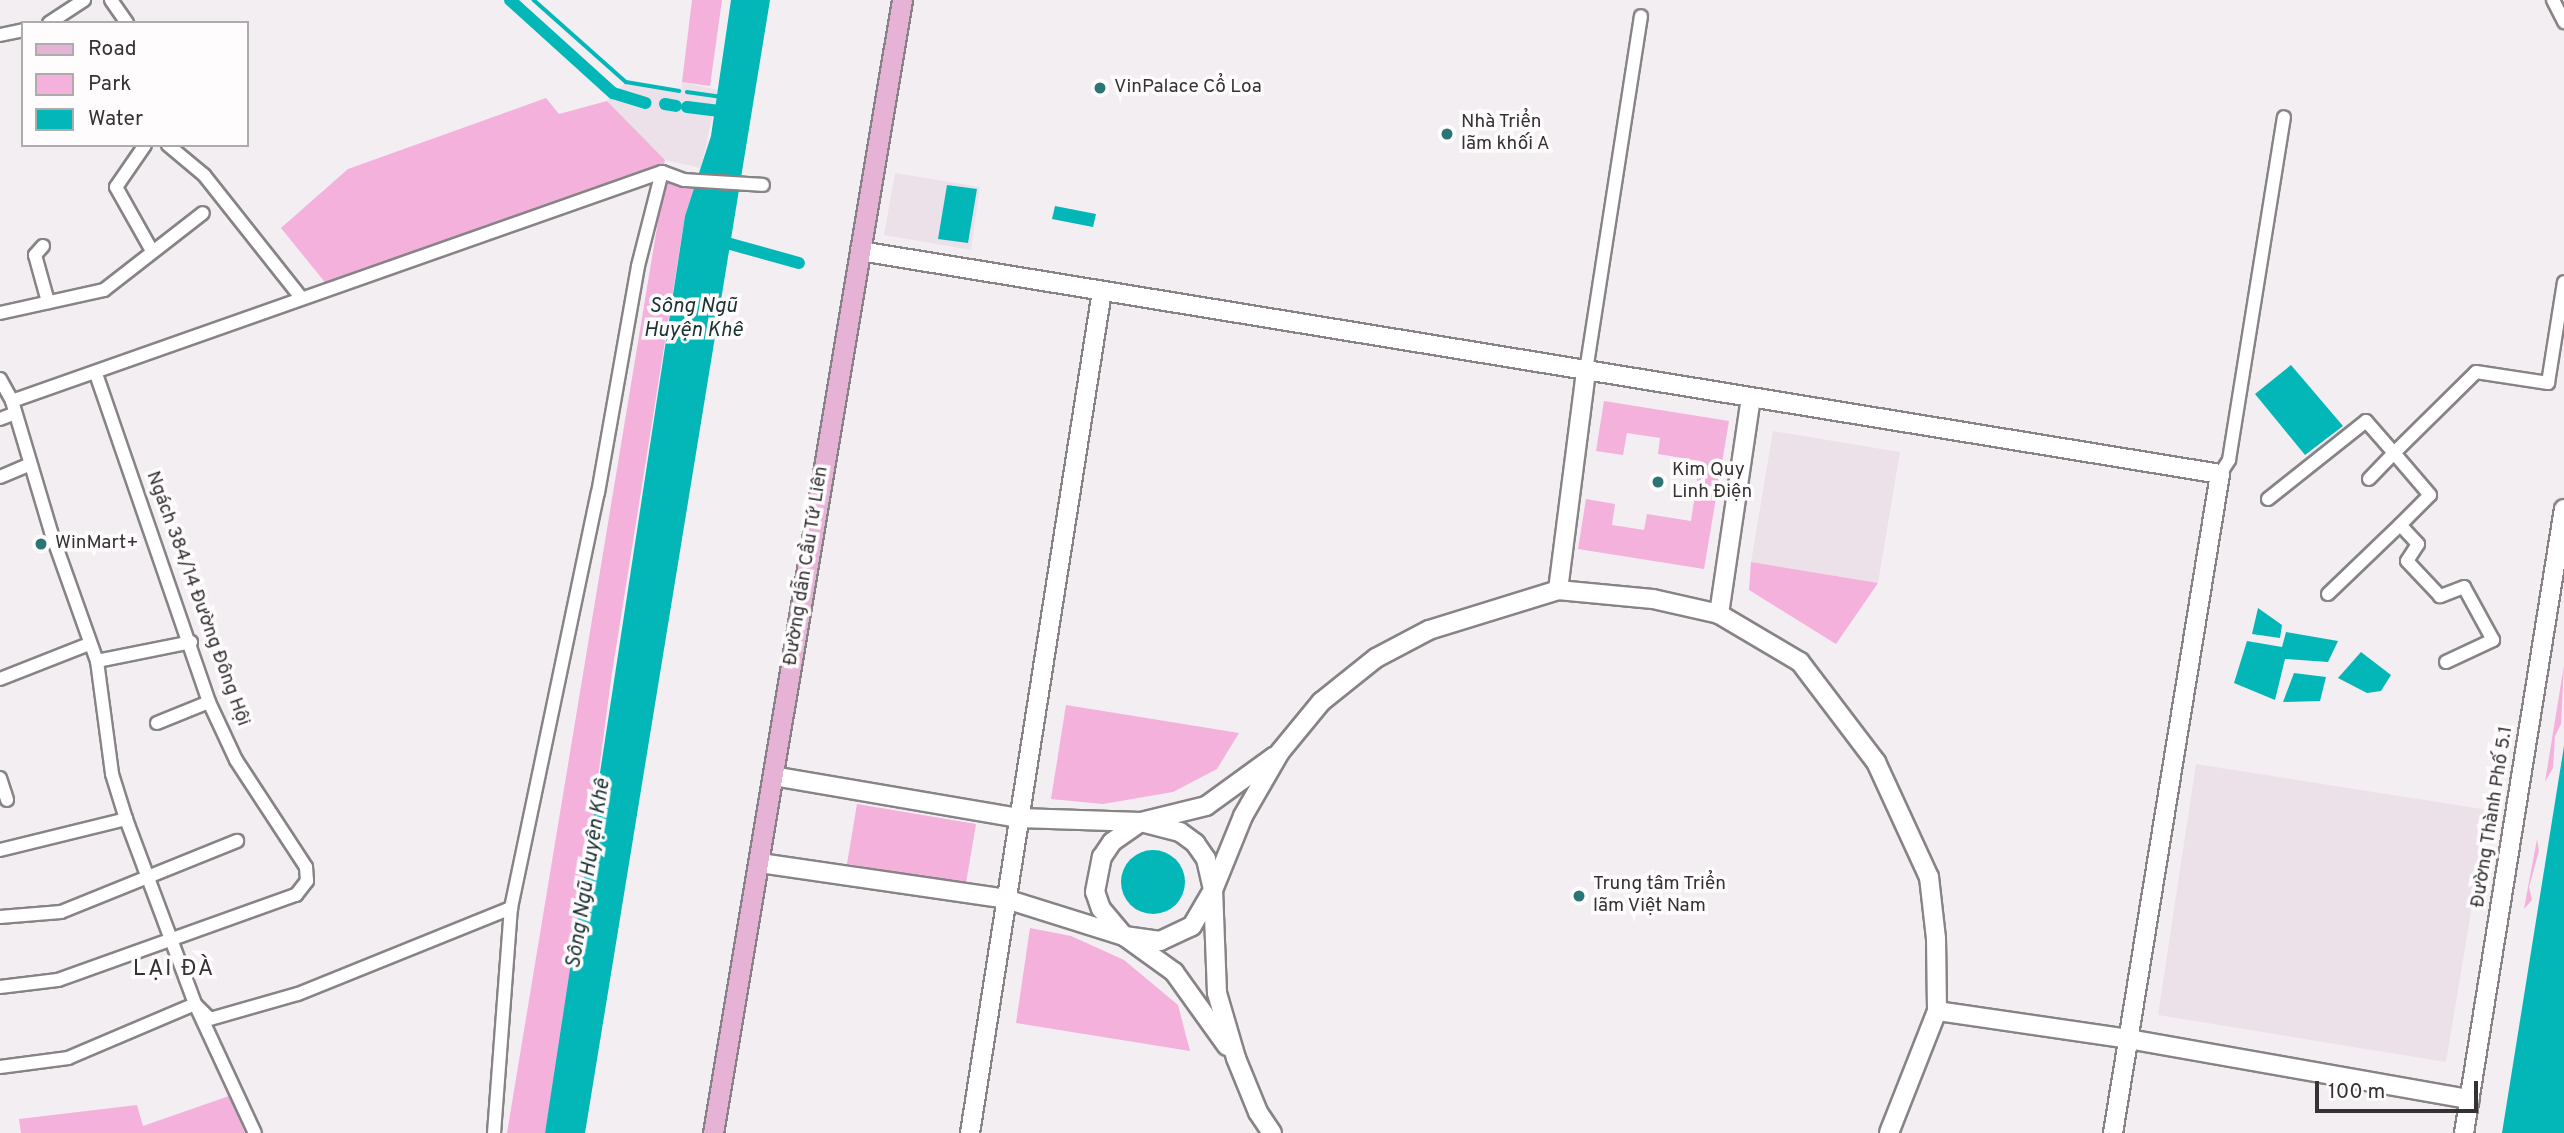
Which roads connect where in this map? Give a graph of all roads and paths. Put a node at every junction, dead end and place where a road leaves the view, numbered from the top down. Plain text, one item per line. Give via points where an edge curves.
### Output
1 (84, 0) edge
2 (111, 0) edge
3 (902, 0) edge
4 (2553, 0) edge
5 (1641, 16) dead end
6 (51, 21) edge
7 (126, 21) edge
8 (2564, 22) edge
9 (21, 30) edge
10 (0, 35) edge
11 (2284, 117) dead end
12 (144, 147) edge
13 (170, 147) edge
14 (662, 172) junction
15 (763, 185) dead end
16 (203, 213) dead end
17 (43, 246) dead end
18 (152, 251) junction
19 (860, 251) junction
20 (2564, 282) edge
21 (1102, 291) junction
22 (300, 296) junction
23 (48, 302) junction
24 (0, 313) edge
25 (1586, 371) junction
26 (96, 373) junction
27 (0, 379) edge
28 (1751, 398) junction
29 (13, 407) junction
30 (0, 419) edge
31 (2395, 453) junction
32 (30, 464) junction
33 (2220, 474) junction
34 (0, 477) edge
35 (2369, 479) dead end
36 (2268, 499) dead end
37 (2564, 509) edge
38 (2400, 525) junction
39 (1558, 590) junction
40 (2328, 594) dead end
41 (1719, 614) junction
42 (191, 642) junction
43 (89, 644) junction
44 (97, 661) junction
45 (2446, 662) dead end
46 (0, 679) edge
47 (209, 702) junction
48 (157, 723) dead end
49 (1280, 752) junction
50 (773, 776) junction
51 (0, 778) edge
52 (7, 800) dead end
53 (1019, 818) junction
54 (125, 820) junction
55 (1141, 822) junction
56 (237, 841) dead end
57 (0, 850) edge
58 (760, 863) junction
59 (149, 873) junction
60 (1213, 890) junction
61 (1006, 899) junction
62 (511, 908) junction
63 (0, 917) edge
64 (172, 936) junction
65 (1124, 936) junction
66 (0, 987) edge
67 (195, 1004) junction
68 (1937, 1011) junction
69 (2128, 1039) junction
70 (1236, 1058) junction
71 (0, 1067) edge
72 (2470, 1099) junction
73 (255, 1133) edge
74 (494, 1133) edge
75 (713, 1133) edge
76 (970, 1133) edge
77 (1272, 1133) edge
78 (1889, 1133) edge
79 (2113, 1133) edge
80 (2464, 1133) edge

1 - 6 street
2 - 7 street
3 - 19 main road, Đường dẫn Cầu Tứ Liên
4 - 8 street
5 - 25 street
9 - 10 street
11 - 33 street via 2229,460
12 - 18 street via 116,187
13 - 22 street via 204,175
14 - 15 street via 684,180
14 - 22 street
14 - 62 street via 638,266 598,493
16 - 18 street
17 - 23 street via 35,255
18 - 23 street via 104,290
19 - 21 street
19 - 50 main road, Đường dẫn Cầu Tứ Liên
20 - 31 street via 2548,383 2476,372
21 - 25 street
21 - 53 street
22 - 26 street
23 - 24 street
25 - 28 street
25 - 39 street
26 - 29 street
26 - 42 street, Ngách 384/14 Đường Đông Hội
27 - 29 street
28 - 33 street
28 - 41 street
29 - 30 street
29 - 32 street
31 - 35 street
31 - 36 street via 2366,421
31 - 38 street via 2430,495
32 - 34 street
32 - 43 street
33 - 69 street
37 - 72 street, Đường Thành Phố 5.1
38 - 40 street
38 - 45 street via 2418,544 2407,561 2440,597 2464,587 2493,640
39 - 41 street via 1653,599
39 - 49 street via 1429,630 1376,658 1321,702
41 - 68 street via 1800,662 1876,762 1929,877
42 - 44 street
42 - 47 street, Ngách 384/14 Đường Đông Hội
43 - 44 street
43 - 46 street
44 - 54 street via 112,775
47 - 48 street
47 - 64 street, Ngách 384/14 Đường Đông Hội via 236,760 306,867 307,881 296,895
49 - 55 street via 1206,806
49 - 60 street via 1243,816
50 - 53 street
50 - 58 main road, Đường dẫn Cầu Tứ Liên
51 - 52 street
53 - 55 street
53 - 61 street
54 - 57 street
54 - 59 street
55 - 60 street via 1180,832 1195,843 1206,859
55 - 65 street via 1112,842 1096,874 1101,909
56 - 59 street
58 - 61 street
58 - 75 main road, Đường dẫn Cầu Tứ Liên
59 - 63 street via 61,912
59 - 64 street
60 - 65 street via 1203,912 1177,936 1160,941
60 - 70 street via 1217,993
61 - 65 street
61 - 76 street
62 - 67 street via 298,994 210,1018
62 - 74 street
64 - 66 street, Ngách 384/14 Đường Đông Hội via 58,981
64 - 67 street
65 - 70 street via 1174,972
67 - 71 street via 68,1058
67 - 73 street
68 - 69 street
68 - 78 street
69 - 72 street
69 - 79 street
70 - 77 street via 1258,1112
72 - 80 street, Đường Thành Phố 5.1

